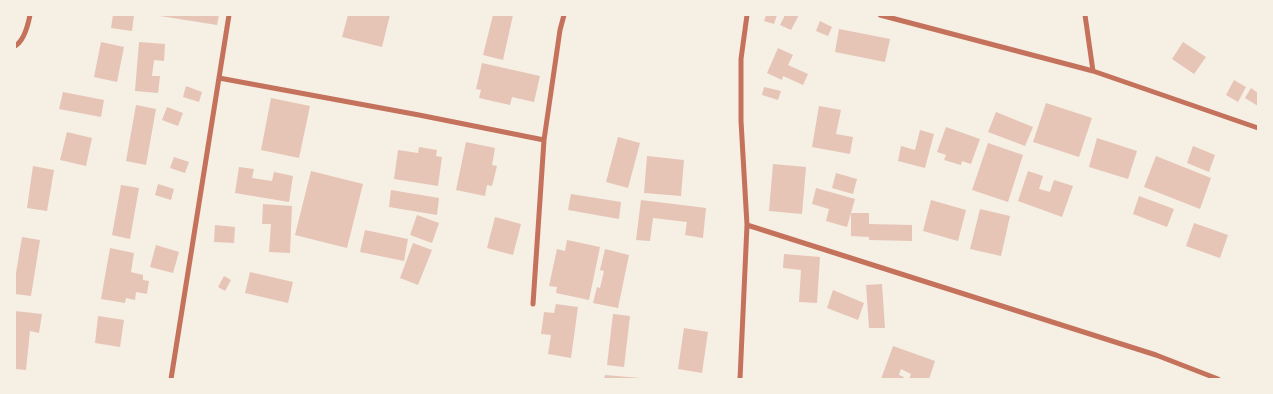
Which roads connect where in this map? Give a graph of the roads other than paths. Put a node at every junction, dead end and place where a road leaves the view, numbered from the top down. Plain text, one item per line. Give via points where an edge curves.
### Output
1 (30, 15) edge
2 (229, 15) edge
3 (564, 15) edge
4 (747, 15) edge
5 (880, 15) edge
6 (1085, 15) edge
7 (15, 46) edge
8 (1093, 71) junction
9 (219, 78) junction
10 (1258, 128) edge
11 (544, 140) junction
12 (746, 225) junction
13 (532, 304) dead end
14 (171, 379) edge
15 (740, 379) edge
16 (1218, 379) edge

1 - 7 street via 19,44
2 - 9 street
3 - 11 street
4 - 12 street via 741,59
5 - 8 street
6 - 8 street
8 - 10 street
9 - 11 street
9 - 14 street
11 - 13 street
12 - 15 street
12 - 16 street via 1156,355

